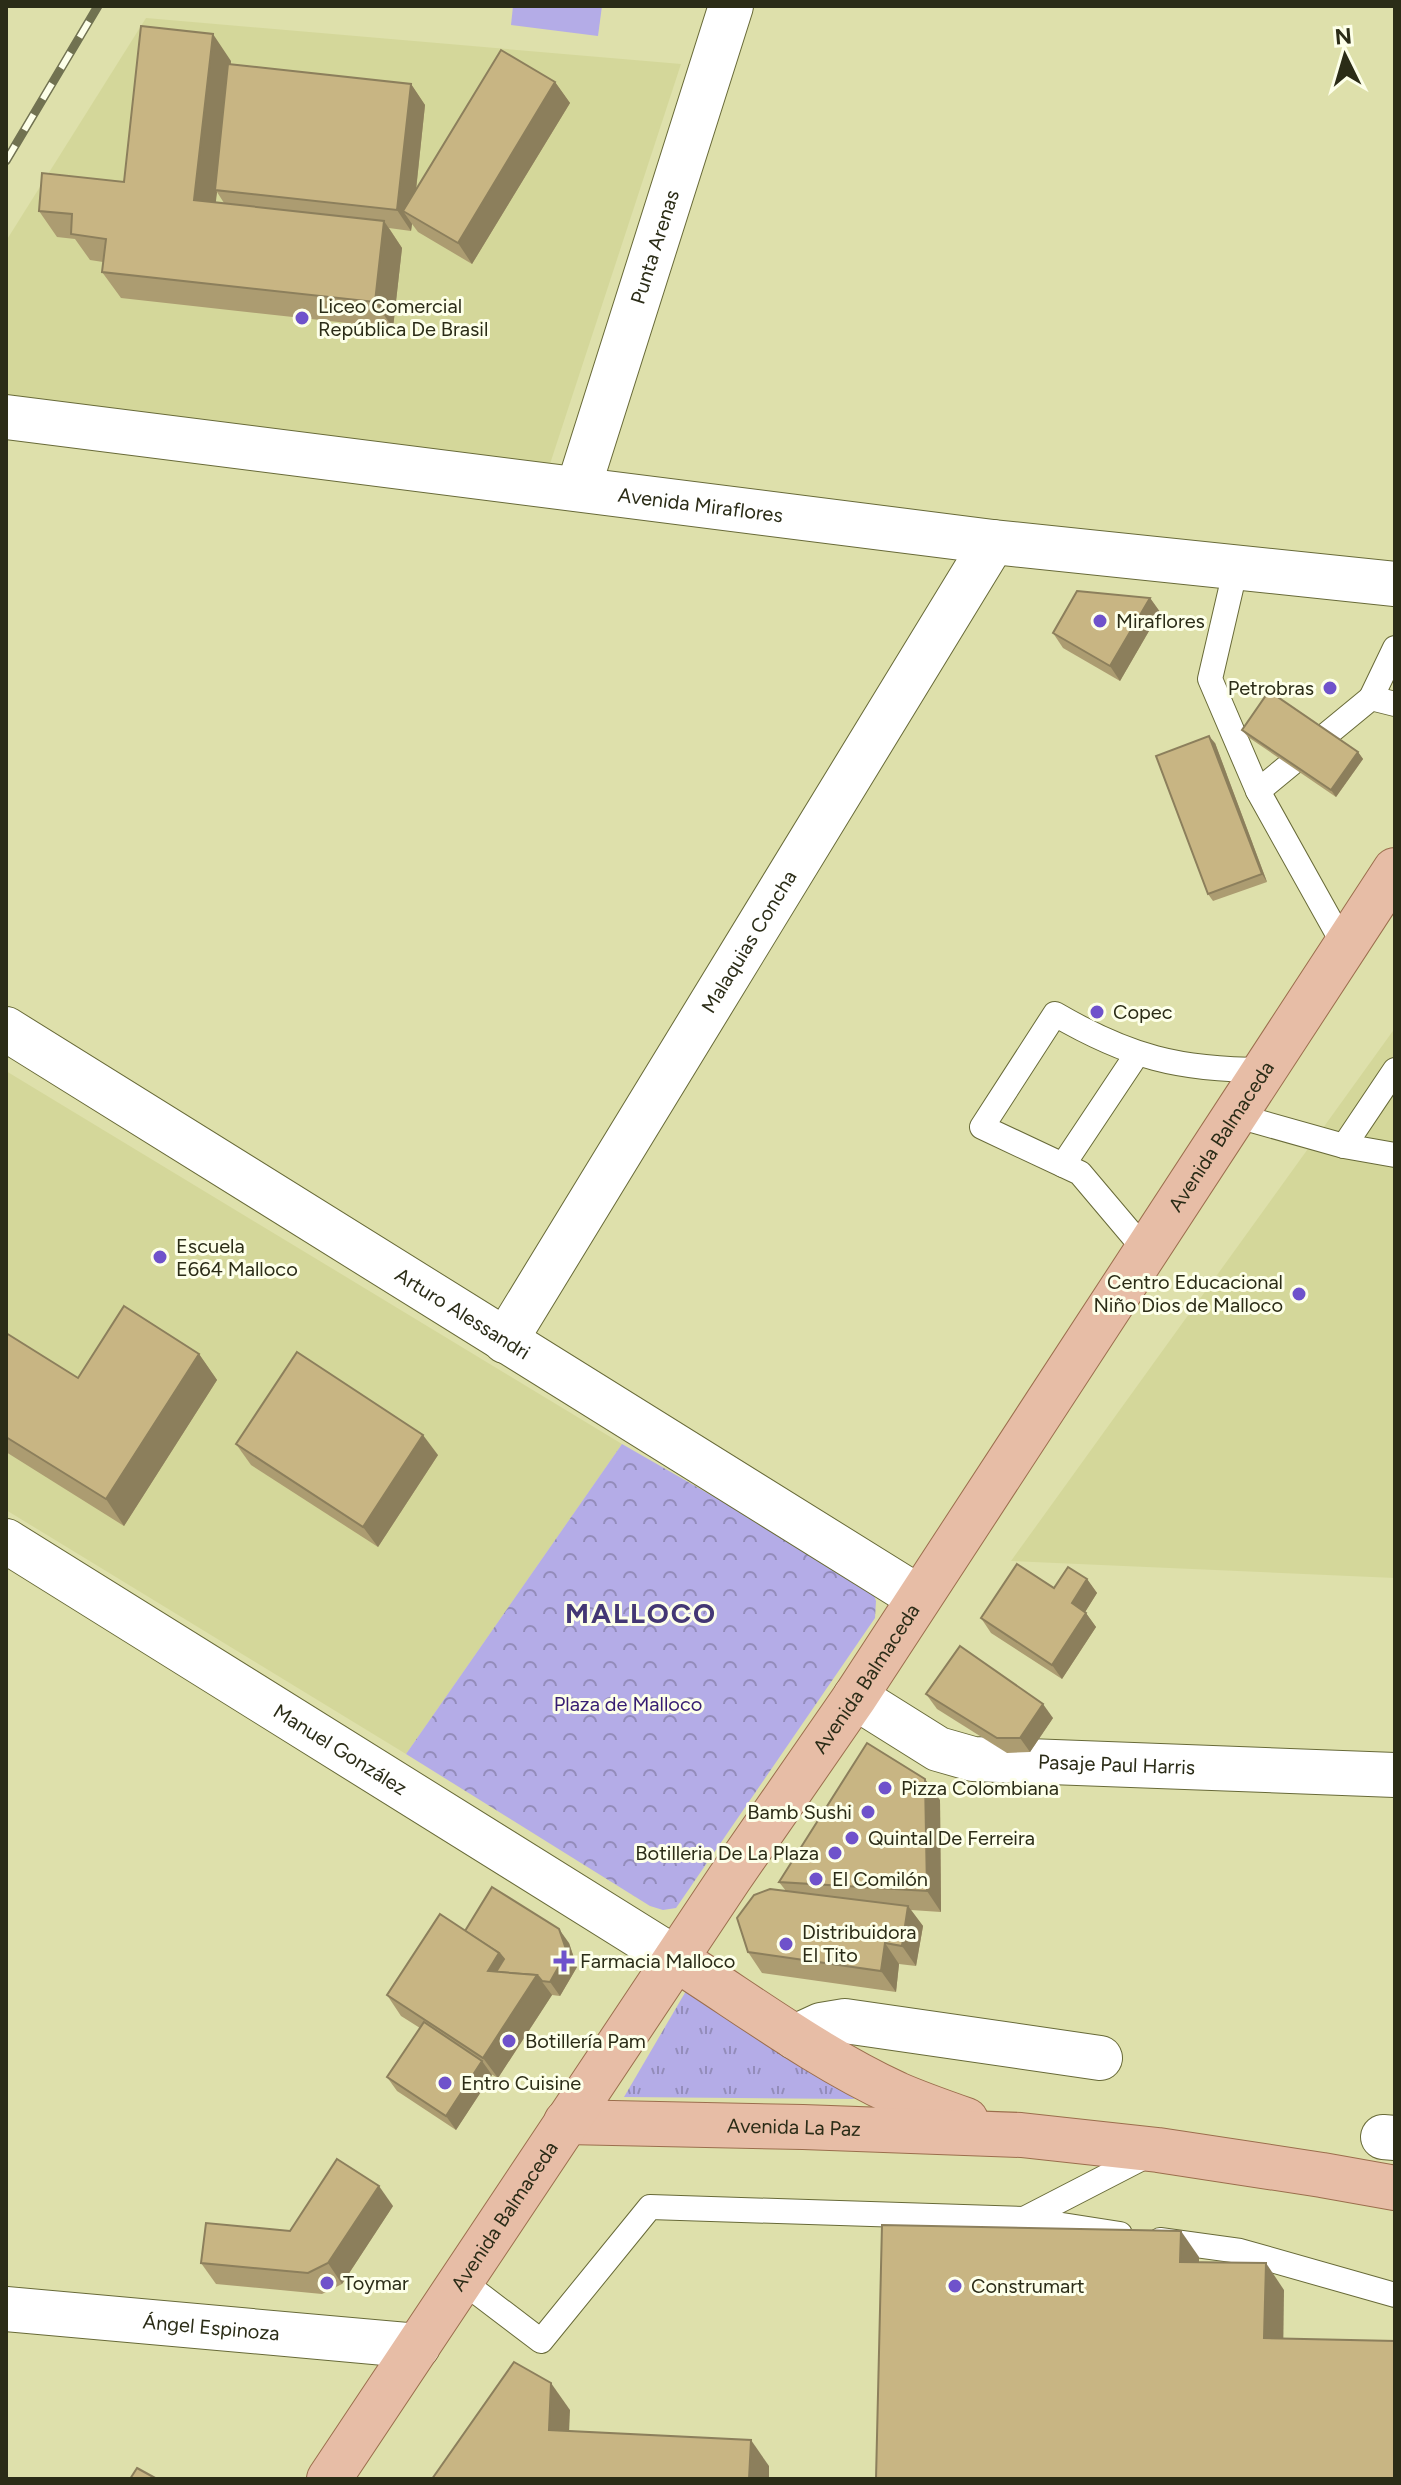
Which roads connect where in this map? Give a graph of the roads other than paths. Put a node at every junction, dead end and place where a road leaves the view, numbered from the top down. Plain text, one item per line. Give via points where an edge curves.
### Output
1 (731, 6) edge
2 (6, 417) edge
3 (578, 489) junction
4 (993, 542) junction
5 (1236, 567) junction
6 (1395, 584) edge
7 (1395, 648) edge
8 (1371, 698) junction
9 (1395, 704) edge
10 (1258, 791) junction
11 (1395, 870) edge
12 (1345, 947) junction
13 (6, 1029) edge
14 (1137, 1054) junction
15 (1264, 1070) junction
16 (1395, 1070) edge
17 (1234, 1115) junction
18 (1344, 1146) junction
19 (1395, 1155) edge
20 (1063, 1165) junction
21 (1145, 1250) junction
22 (505, 1341) junction
23 (6, 1541) edge
24 (918, 1597) junction
25 (855, 1697) junction
26 (1395, 1775) edge
27 (676, 1959) junction
28 (795, 2037) junction
29 (1100, 2058) dead end
30 (566, 2122) junction
31 (1021, 2135) junction
32 (1158, 2150) junction
33 (1395, 2188) edge
34 (1024, 2219) junction
35 (462, 2281) junction
36 (1395, 2295) edge
37 (6, 2309) edge
38 (418, 2346) junction
39 (329, 2479) edge

1 - 3 street, Punta Arenas
2 - 3 street, Avenida Miraflores
3 - 4 street, Avenida Miraflores
4 - 5 street, Avenida Miraflores
4 - 22 street, Malaquias Concha
5 - 6 street, Avenida Miraflores
5 - 10 lane via 1210,679
7 - 8 lane
8 - 9 lane
8 - 10 lane
10 - 12 lane
11 - 12 main road, Avenida Balmaceda
12 - 15 main road, Avenida Balmaceda
13 - 22 street, Arturo Alessandri
14 - 15 lane via 1181,1065
14 - 20 lane
14 - 20 lane via 1055,1014 982,1127
15 - 17 main road, Avenida Balmaceda
16 - 18 lane
17 - 18 lane
17 - 21 main road, Avenida Balmaceda
18 - 19 lane
20 - 21 lane via 1080,1173
21 - 24 main road, Avenida Balmaceda
22 - 24 street, Arturo Alessandri
23 - 27 street, Manuel González
24 - 25 main road, Avenida Balmaceda
25 - 26 street, Pasaje Paul Harris via 938,1749 973,1759
25 - 27 main road, Avenida Balmaceda
27 - 28 main road, Avenida La Paz
27 - 30 main road, Avenida Balmaceda
28 - 29 street via 845,2021
28 - 31 main road, Avenida La Paz via 896,2094
30 - 31 main road, Avenida La Paz
30 - 35 main road, Avenida Balmaceda
31 - 32 main road, Avenida La Paz
32 - 33 main road, Avenida La Paz
32 - 34 lane
34 - 35 lane via 650,2207 541,2341
34 - 36 lane via 1240,2251
35 - 38 main road, Avenida Balmaceda
37 - 38 street, Ángel Espinoza
38 - 39 main road, Avenida Balmaceda

